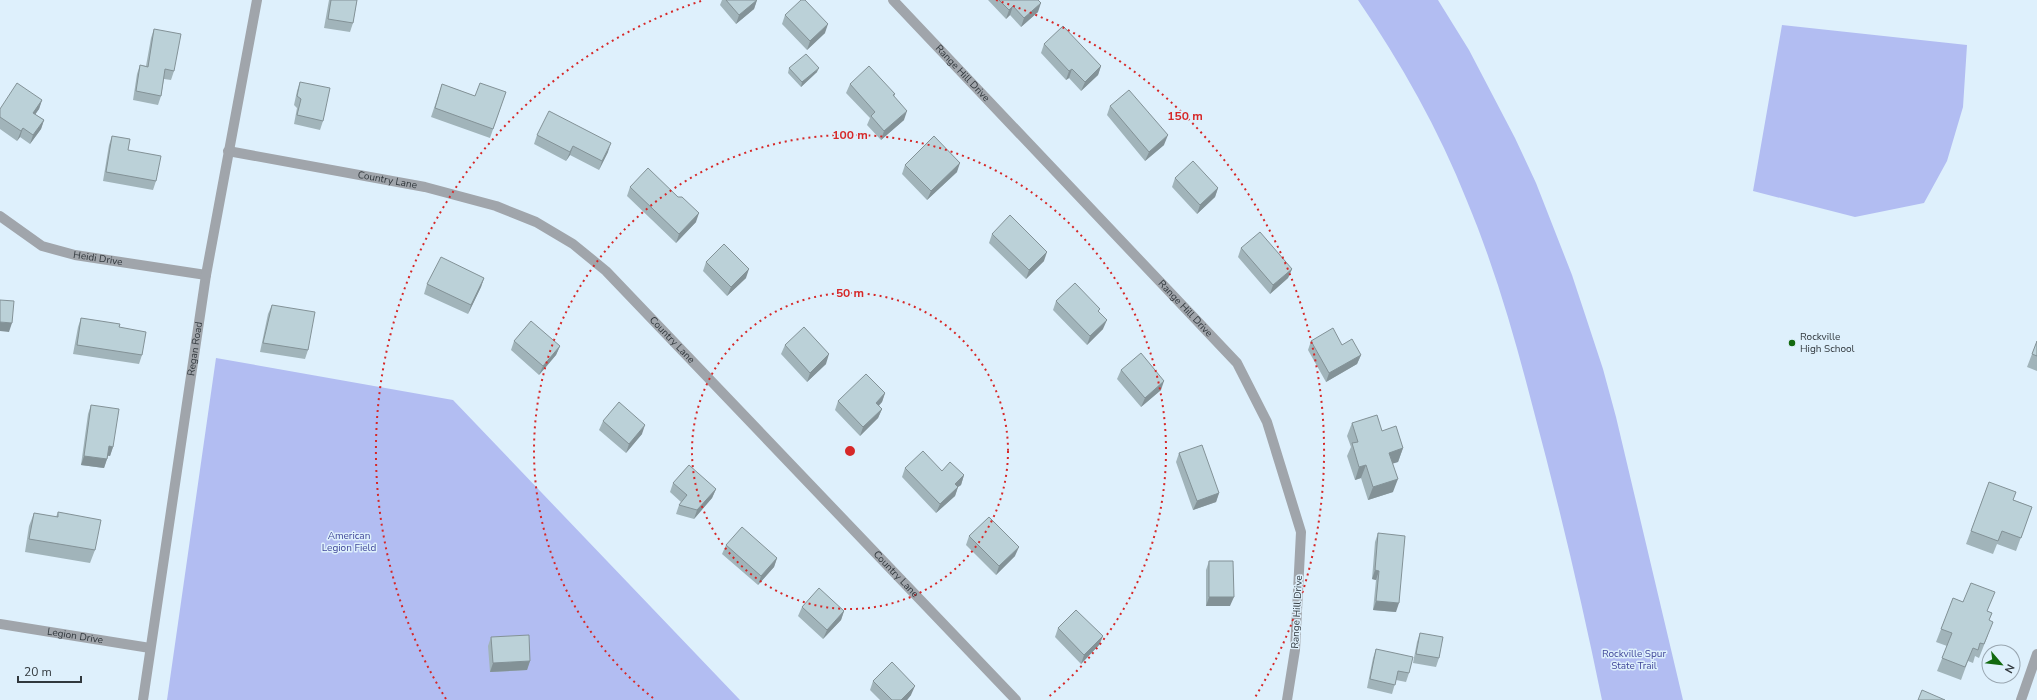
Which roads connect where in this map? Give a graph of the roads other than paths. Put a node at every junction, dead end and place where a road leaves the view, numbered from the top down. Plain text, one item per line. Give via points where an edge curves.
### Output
1 (257, 0) edge
2 (893, 0) edge
3 (228, 151) junction
4 (0, 216) edge
5 (206, 275) junction
6 (0, 624) edge
7 (150, 648) junction
8 (2037, 654) edge
9 (143, 700) edge
10 (1016, 700) edge
11 (1287, 700) edge
12 (2021, 700) edge

1 - 3 street, Regan Road
2 - 11 street, Range Hill Drive via 1237,363 1267,422 1301,532 1295,650
3 - 5 street, Regan Road
3 - 10 street, Country Lane via 425,187 496,206 536,222 573,244 606,271
4 - 5 street, Heidi Drive via 42,246 75,255
5 - 7 street, Regan Road
6 - 7 street, Legion Drive
7 - 9 street, Regan Road
8 - 12 street

